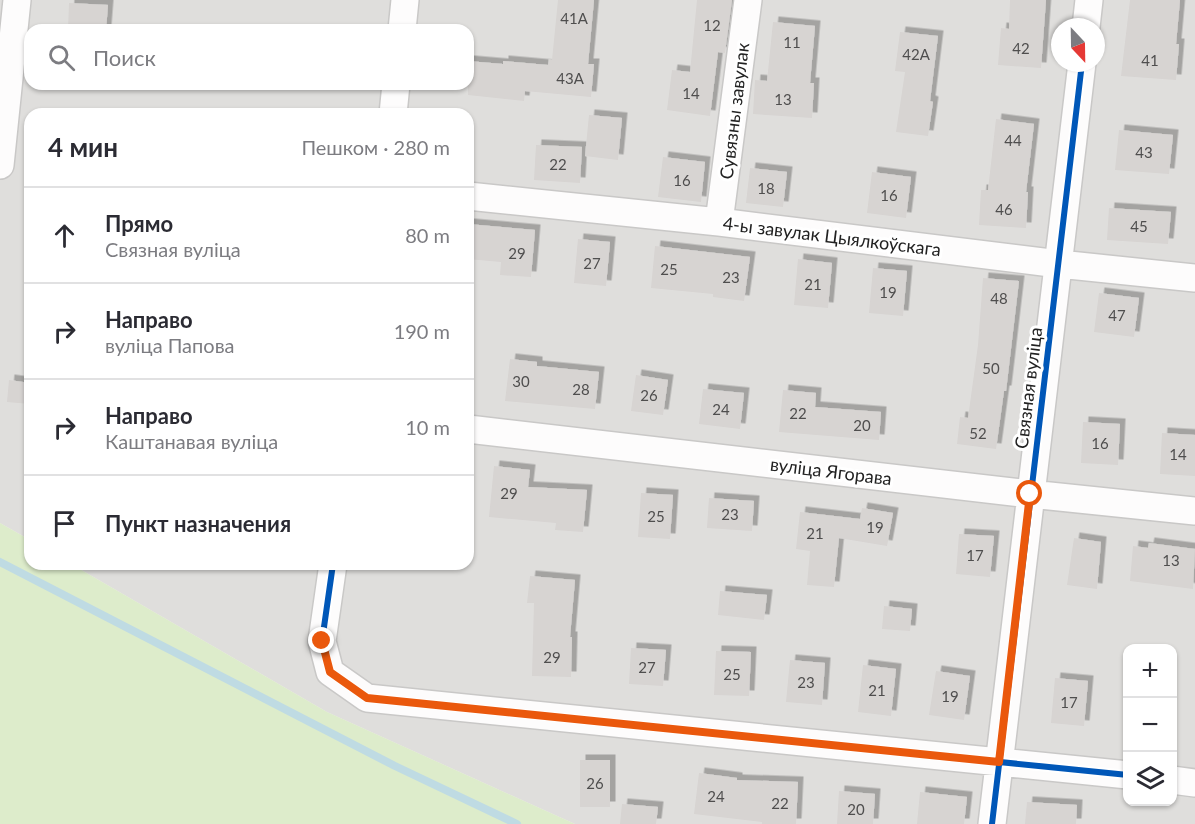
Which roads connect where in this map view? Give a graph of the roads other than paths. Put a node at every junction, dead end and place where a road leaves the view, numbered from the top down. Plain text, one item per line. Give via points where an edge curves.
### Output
1 (17, 0) edge
2 (405, 0) edge
3 (748, 0) edge
4 (1089, 0) edge
5 (1087, 18) edge
6 (403, 24) edge
7 (1081, 72) edge
8 (395, 90) edge
9 (394, 108) edge
10 (0, 165) edge
11 (474, 197) edge
12 (720, 222) junction
13 (1059, 264) junction
14 (1195, 278) edge
15 (474, 430) edge
16 (1030, 494) junction
17 (1195, 511) edge
18 (332, 570) edge
19 (999, 762) junction
20 (1123, 775) edge
21 (1177, 781) edge
22 (1195, 783) edge
23 (992, 824) edge

1 - 10 street
2 - 6 street
3 - 12 street, Сувязны завулак
4 - 5 street
7 - 13 street, Связная вуліца
8 - 9 street
11 - 12 street, 4-ы завулак Цыялкоўскага
12 - 13 street, 4-ы завулак Цыялкоўскага
13 - 14 street, 4-ы завулак Цыялкоўскага
13 - 16 street, Связная вуліца
15 - 16 street, вуліца Ягорава
16 - 17 street, вуліца Ягорава
16 - 19 street, Связная вуліца
18 - 19 street via 322,641 330,672 367,698
19 - 20 street
19 - 23 street, Связная вуліца
21 - 22 street

